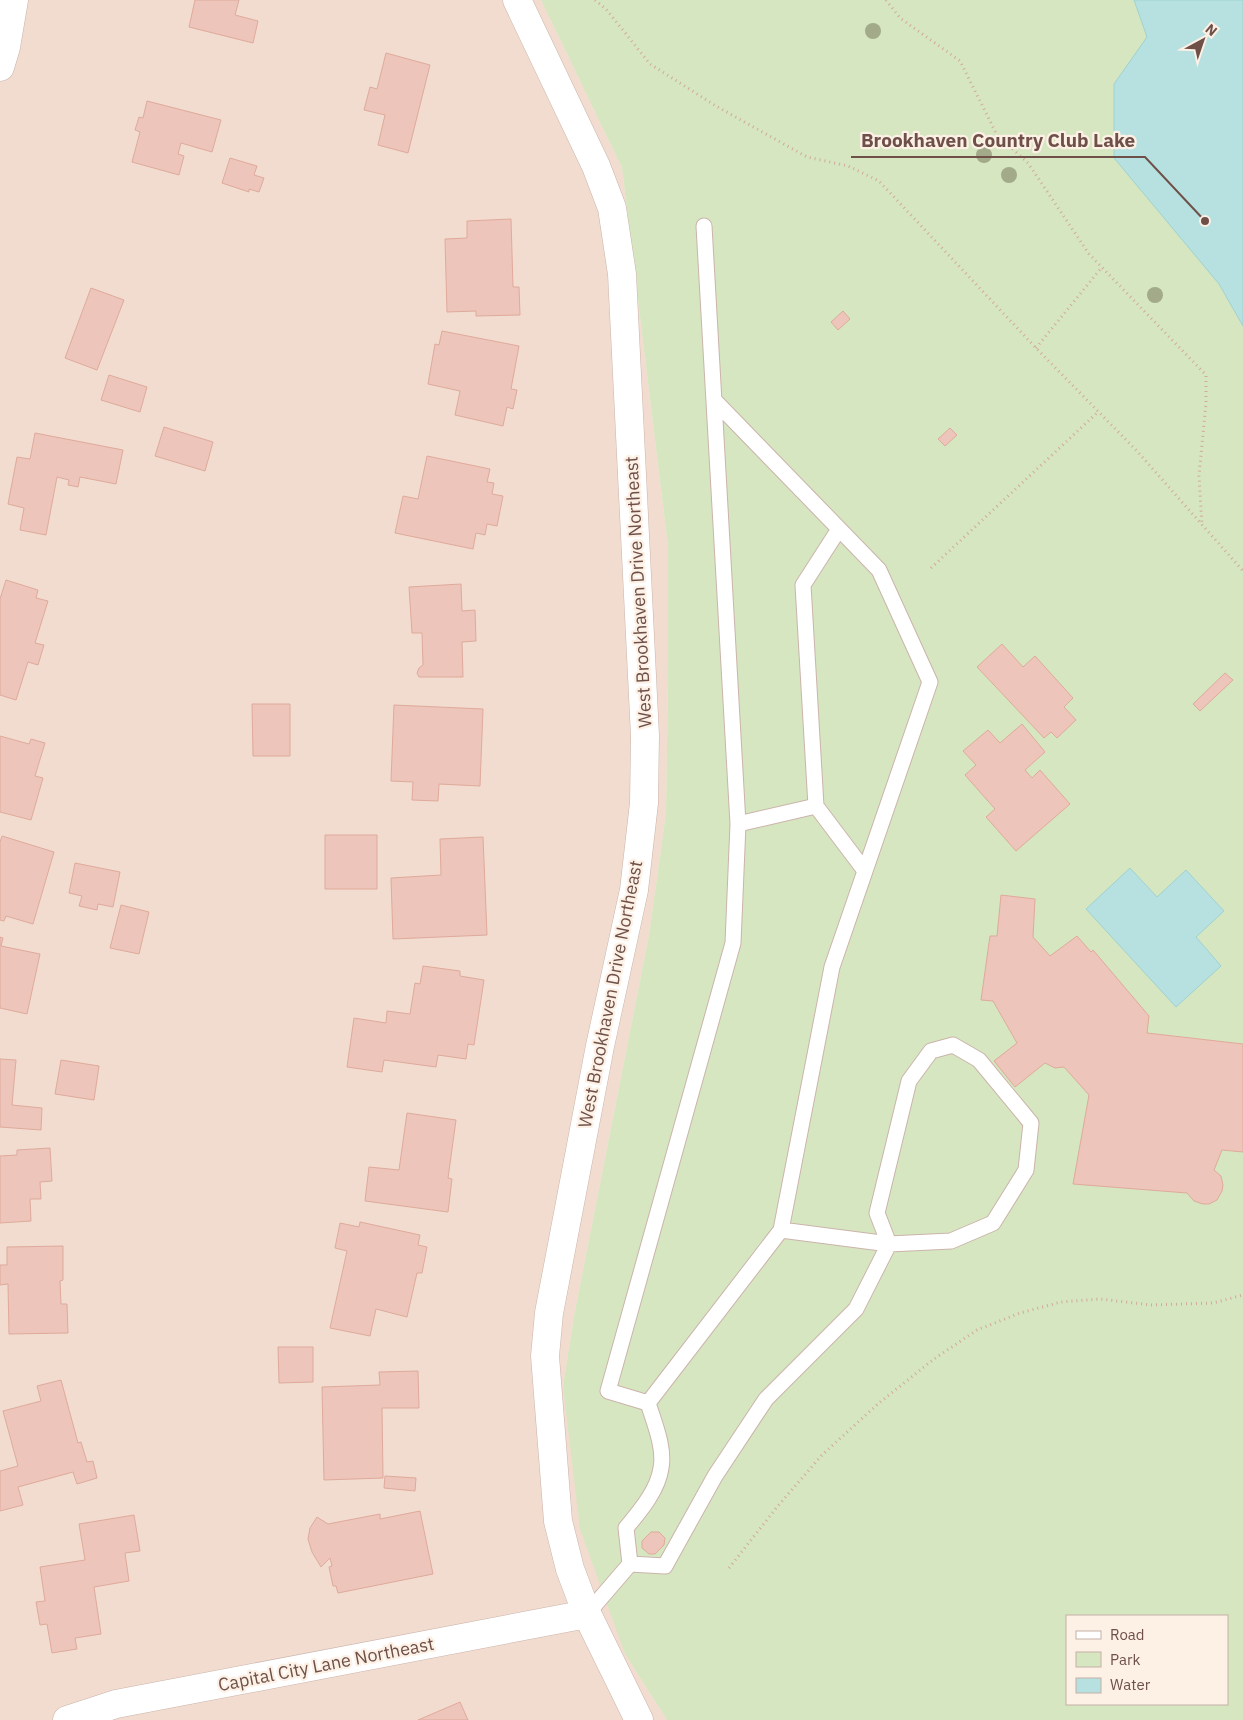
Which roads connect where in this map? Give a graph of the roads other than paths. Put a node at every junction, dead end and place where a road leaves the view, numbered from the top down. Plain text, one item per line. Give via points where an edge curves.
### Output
1 (14, 0) edge
2 (517, 0) edge
3 (0, 67) edge
4 (704, 226) dead end
5 (714, 400) junction
6 (839, 530) junction
7 (816, 806) junction
8 (738, 824) junction
9 (865, 871) junction
10 (781, 1230) junction
11 (889, 1244) junction
12 (648, 1403) junction
13 (630, 1564) junction
14 (587, 1614) junction
15 (67, 1720) edge
16 (639, 1720) edge

1 - 3 street
2 - 14 street, West Brookhaven Drive Northeast via 596,166 612,208 622,274 645,736 644,803 634,890 600,1046 549,1313 545,1356 558,1521 570,1569
4 - 5 lane
5 - 6 lane
5 - 8 lane
6 - 7 lane via 803,585
6 - 9 lane via 879,570 930,682
7 - 8 lane
7 - 9 lane
8 - 12 lane via 734,943 608,1391
9 - 10 lane via 832,967
10 - 11 lane
10 - 12 lane
11 - 11 lane via 951,1241 993,1224 1026,1170 1030,1123 979,1060 953,1045 931,1051 909,1081 877,1213
11 - 13 lane via 856,1309 766,1399 715,1476 665,1566
12 - 13 lane via 660,1439 662,1468 650,1498 626,1528
13 - 14 lane
14 - 15 street, Capital City Lane Northeast via 116,1704
14 - 16 street, West Brookhaven Drive Northeast

